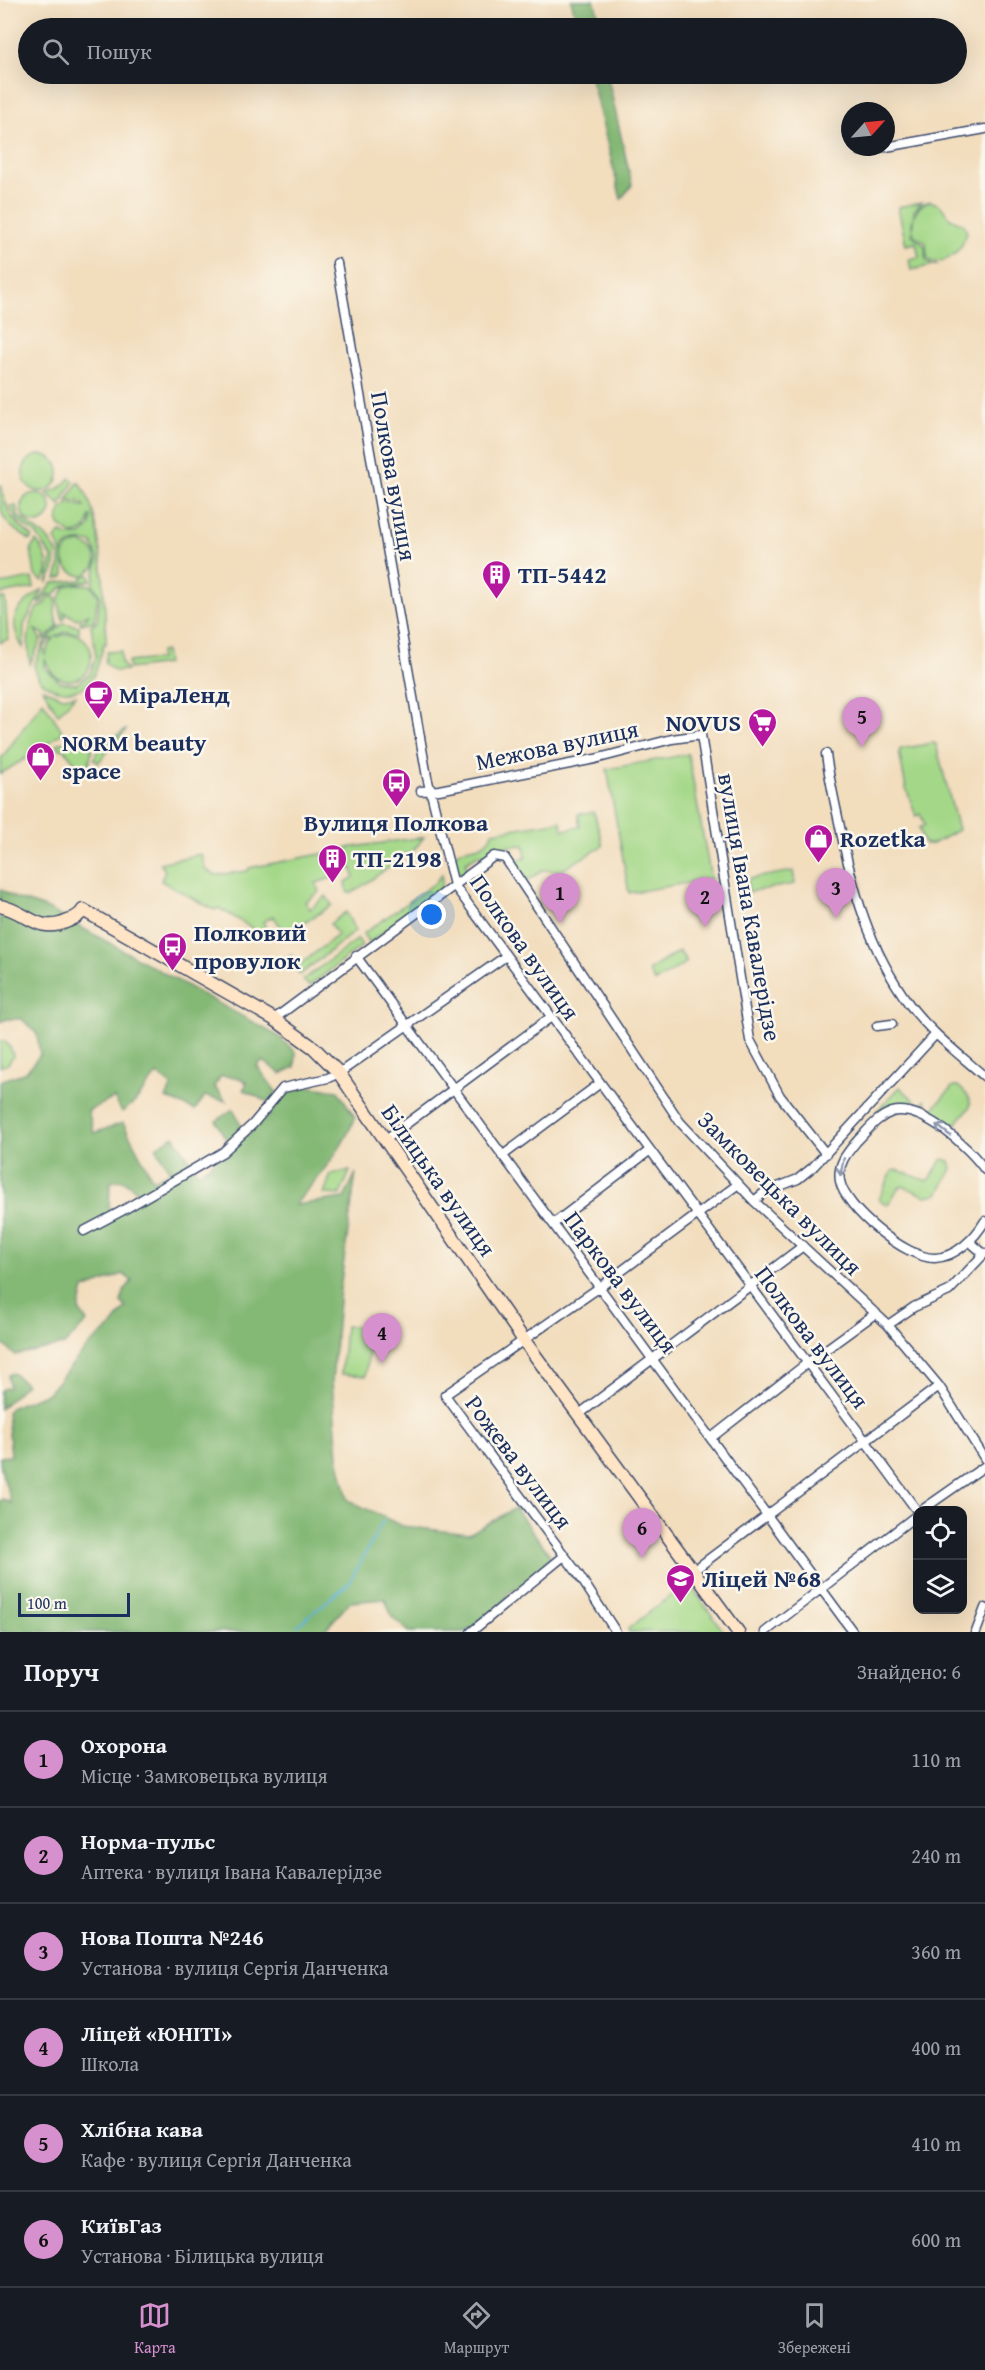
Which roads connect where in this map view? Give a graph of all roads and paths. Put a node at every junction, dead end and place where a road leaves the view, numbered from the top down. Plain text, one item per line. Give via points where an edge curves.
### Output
1 (985, 129) edge
2 (895, 145) edge
3 (336, 263) dead end
4 (701, 735) joint
5 (826, 754) dead end
6 (431, 790) junction
7 (421, 791) dead end
8 (454, 885) junction
9 (0, 906) edge
10 (356, 956) junction
11 (506, 956) junction
12 (551, 1017) junction
13 (274, 1019) junction
14 (407, 1024) junction
15 (892, 1024) dead end
16 (877, 1026) dead end
17 (936, 1034) junction
18 (339, 1073) junction
19 (985, 1077) edge
20 (599, 1084) junction
21 (452, 1089) junction
22 (866, 1110) junction
23 (876, 1121) junction
24 (386, 1139) junction
25 (649, 1151) junction
26 (826, 1154) junction
27 (502, 1156) junction
28 (985, 1170) edge
29 (737, 1185) junction
30 (754, 1202) junction
31 (697, 1215) junction
32 (985, 1221) edge
33 (553, 1224) junction
34 (84, 1231) dead end
35 (969, 1241) junction
36 (803, 1246) junction
37 (985, 1253) edge
38 (600, 1287) junction
39 (749, 1287) junction
40 (876, 1313) junction
41 (888, 1325) junction
42 (523, 1339) junction
43 (654, 1359) junction
44 (806, 1364) junction
45 (939, 1386) junction
46 (578, 1415) junction
47 (711, 1438) junction
48 (866, 1441) junction
49 (985, 1459) edge
50 (985, 1466) edge
51 (913, 1506) edge
52 (928, 1506) edge
53 (768, 1514) junction
54 (913, 1517) edge
55 (564, 1556) junction
56 (693, 1571) junction
57 (820, 1587) junction
58 (985, 1609) edge
59 (471, 1632) edge
60 (616, 1632) edge
61 (738, 1632) edge
62 (765, 1632) edge
63 (853, 1632) edge
64 (976, 1632) edge

1 - 2 street
3 - 6 street, Полкова вулиця
4 - 6 street, Межова вулиця
4 - 26 street, вулиця Івана Кавалерідзе via 750,1040 780,1096
5 - 17 street via 849,877 864,922 893,980
6 - 7 street, Межова вулиця
6 - 8 street, Полкова вулиця
8 - 10 street
8 - 11 street, Полкова вулиця
8 - 29 street, Замковецька вулиця via 494,856 500,855 511,864 680,1122
9 - 13 main road, Білицька вулиця via 46,926 71,920 83,910
10 - 13 street
10 - 14 street, Паркова вулиця
11 - 12 street, Полкова вулиця
11 - 14 street
12 - 20 street, Полкова вулиця
12 - 21 street
13 - 18 main road, Білицька вулиця via 314,1048
14 - 18 street
14 - 21 street, Паркова вулиця
15 - 16 street
17 - 19 street
17 - 22 street
18 - 24 main road, Білицька вулиця
18 - 34 street via 283,1088 223,1152
20 - 25 street, Полкова вулиця
20 - 27 street
21 - 24 street
21 - 27 street, Паркова вулиця
22 - 23 street
22 - 26 street
28 -> 23 street via 943,1128 920,1115 892,1112
23 -> 35 street via 843,1160 840,1180 849,1202 883,1234 925,1257 949,1255
24 - 42 main road, Білицька вулиця
25 - 31 street, Полкова вулиця
25 - 33 street
26 - 30 street via 798,1179 765,1192
27 - 33 street, Паркова вулиця
29 - 30 street, Замковецька вулиця
29 - 31 street
30 - 36 street, Замковецька вулиця
31 - 38 street
31 - 39 street, Полкова вулиця
32 - 35 street
33 - 38 street, Паркова вулиця
35 - 37 street
36 - 39 street
36 - 40 street, Замковецька вулиця
37 - 41 street via 949,1292 914,1307
38 - 42 street
38 - 43 street, Паркова вулиця
39 - 43 street
39 - 44 street, Полкова вулиця
40 - 41 street, Замковецька вулиця
40 - 44 street
41 - 45 street, Замковецька вулиця
42 - 46 main road, Білицька вулиця
42 - 55 street, Рожева вулиця via 445,1395
43 - 46 street
43 - 47 street, Паркова вулиця
44 - 47 street
44 - 48 street, Полкова вулиця
45 - 48 street
45 - 49 street, Замковецька вулиця
46 - 56 main road, Білицька вулиця
47 - 53 street, Паркова вулиця
48 - 51 street, Полкова вулиця
48 - 53 street
50 - 52 street
53 - 56 street
53 - 57 street, Паркова вулиця
54 - 57 street
55 - 59 street
55 - 60 street, Рожева вулиця
56 - 61 main road, Білицька вулиця
57 - 62 street
57 - 63 street, Паркова вулиця
58 - 64 street

